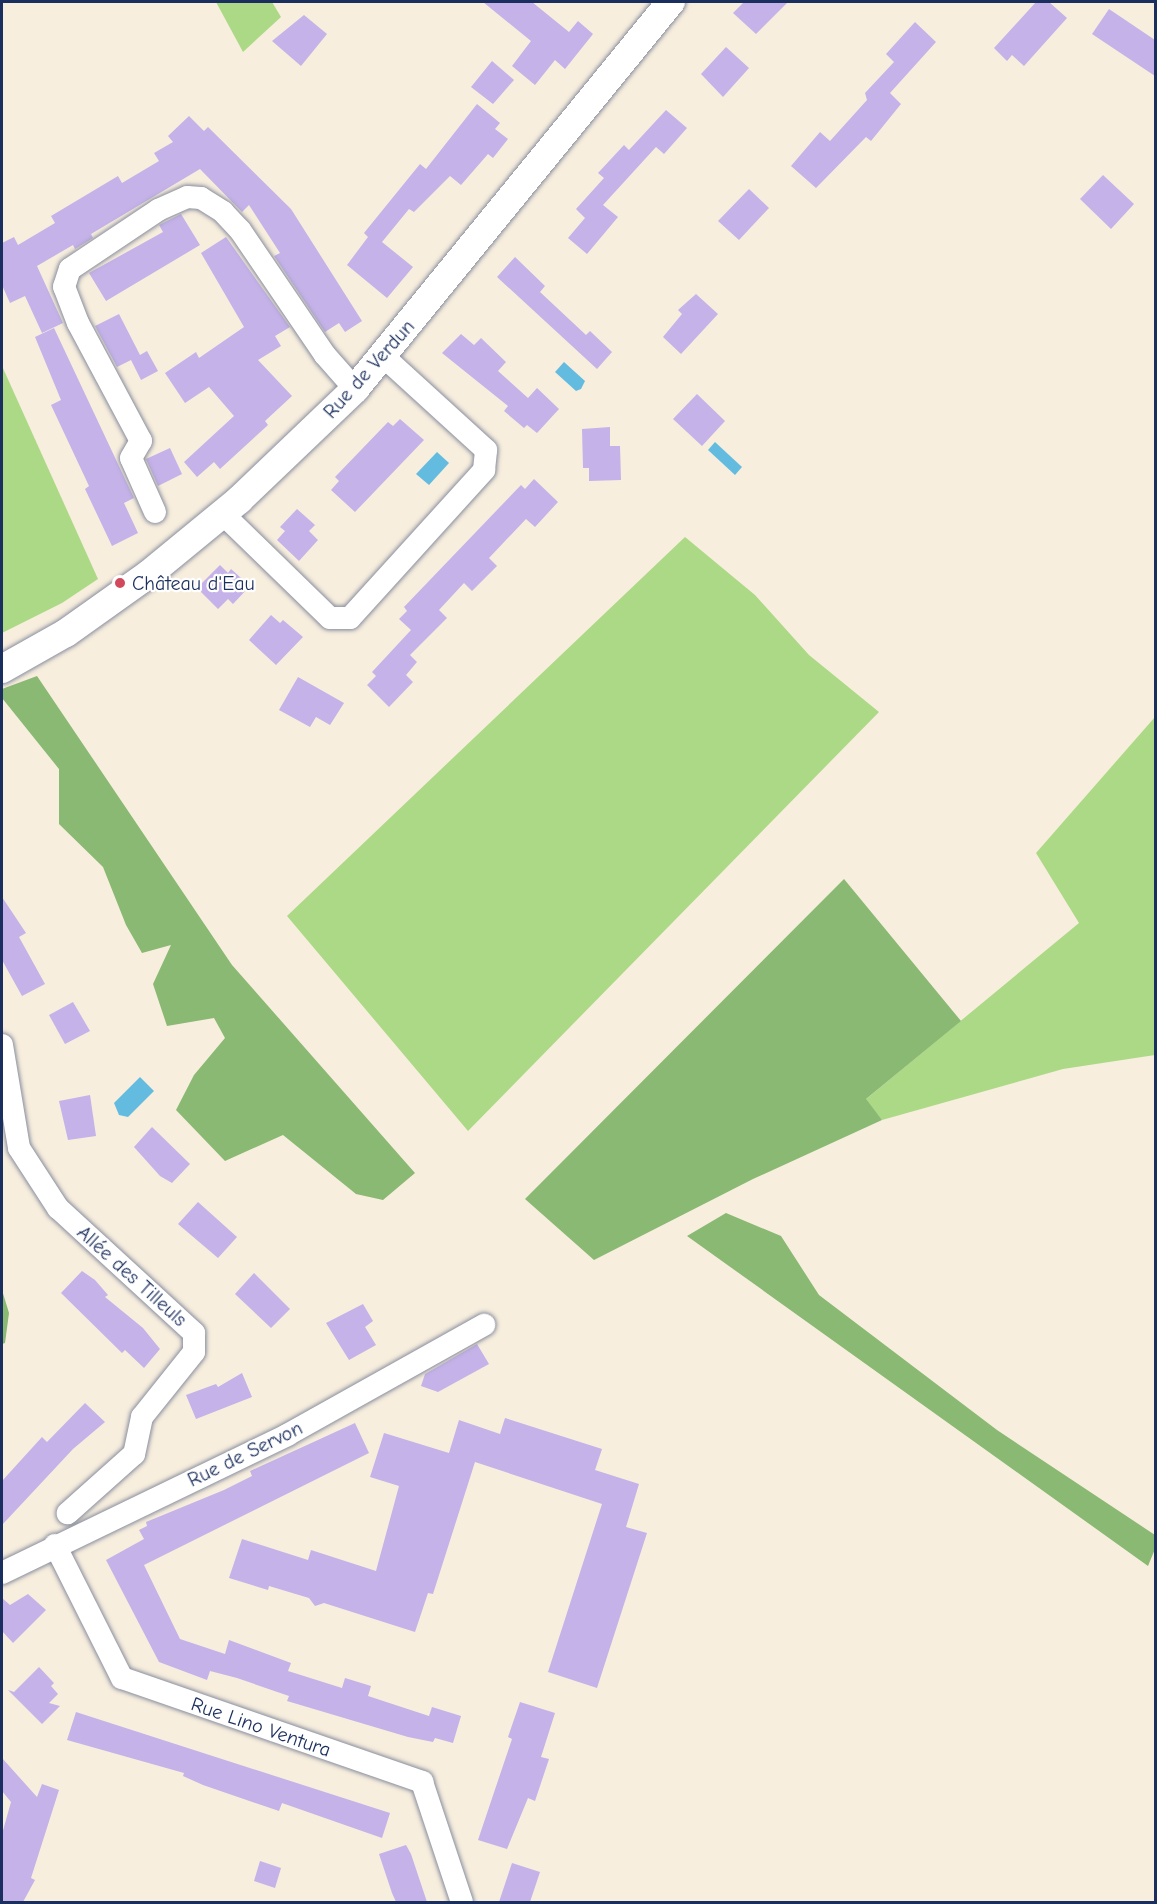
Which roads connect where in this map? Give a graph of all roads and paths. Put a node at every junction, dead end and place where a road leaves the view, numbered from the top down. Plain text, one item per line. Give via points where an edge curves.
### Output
1 (671, 2) edge
2 (384, 357) junction
3 (356, 389) junction
4 (155, 512) dead end
5 (223, 513) junction
6 (2, 669) edge
7 (2, 1045) edge
8 (484, 1324) dead end
9 (68, 1514) dead end
10 (55, 1545) junction
11 (2, 1573) edge
12 (462, 1902) edge

1 - 2 street, Rue de Verdun
2 - 3 street, Rue de Verdun
2 - 5 street via 486,450 484,470 350,618 330,618
3 - 4 street via 325,355 240,230 223,212 201,198 187,197 158,210 70,269 64,287 78,323 141,441 131,458
3 - 5 street, Rue de Verdun
5 - 6 street, Rue de Verdun via 105,607
7 - 9 street, Allée des Tilleuls via 19,1148 58,1208 194,1333 194,1352 142,1417 134,1454
8 - 10 street, Rue de Servon via 288,1435
10 - 11 street, Rue de Servon
10 - 12 street, Rue Lino Ventura via 122,1678 422,1782

